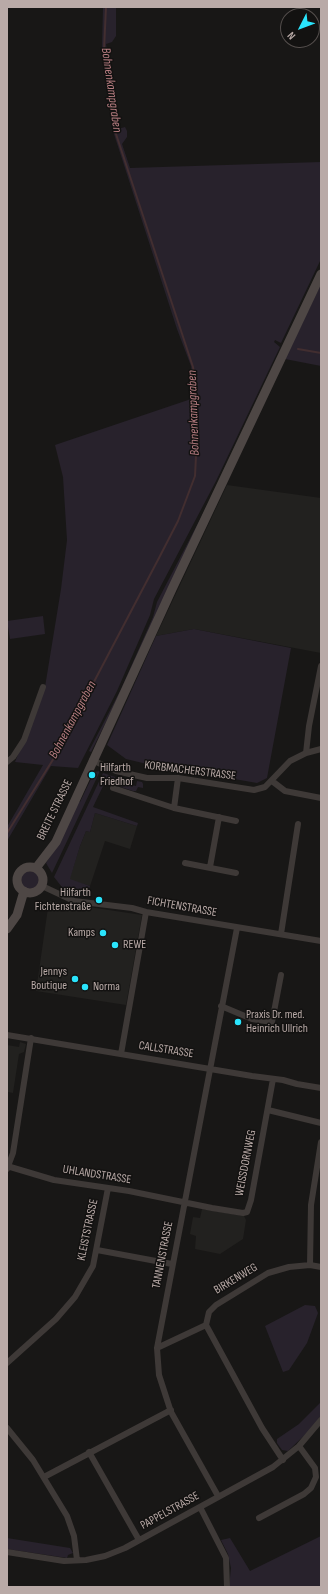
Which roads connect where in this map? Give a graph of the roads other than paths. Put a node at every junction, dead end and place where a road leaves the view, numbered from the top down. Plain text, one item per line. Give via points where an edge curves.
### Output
1 (321, 274) edge
2 (320, 666) edge
3 (320, 682) edge
4 (43, 687) dead end
5 (321, 749) edge
6 (306, 753) junction
7 (92, 760) junction
8 (7, 762) edge
9 (178, 778) junction
10 (272, 781) junction
11 (113, 788) dead end
12 (321, 798) edge
13 (174, 808) junction
14 (219, 817) junction
15 (236, 821) dead end
16 (298, 824) dead end
17 (186, 863) dead end
18 (36, 868) junction
19 (210, 868) junction
20 (236, 872) dead end
21 (42, 886) junction
22 (24, 891) junction
23 (146, 912) junction
24 (237, 928) junction
25 (7, 929) edge
26 (281, 934) junction
27 (321, 941) edge
28 (281, 975) dead end
29 (221, 1006) junction
30 (7, 1035) edge
31 (31, 1038) junction
32 (121, 1054) junction
33 (209, 1068) junction
34 (274, 1080) junction
35 (321, 1088) edge
36 (268, 1110) junction
37 (321, 1123) edge
38 (321, 1142) edge
39 (7, 1167) edge
40 (108, 1188) junction
41 (184, 1203) junction
42 (97, 1250) junction
43 (172, 1264) junction
44 (310, 1265) junction
45 (321, 1267) edge
46 (206, 1325) junction
47 (157, 1348) junction
48 (7, 1363) edge
49 (171, 1410) junction
50 (321, 1420) edge
51 (7, 1428) edge
52 (299, 1446) junction
53 (90, 1452) junction
54 (283, 1460) junction
55 (44, 1477) junction
56 (218, 1496) junction
57 (200, 1507) junction
58 (259, 1518) dead end
59 (139, 1540) junction
60 (7, 1552) edge
61 (77, 1560) junction
62 (227, 1587) edge

1 - 7 main road, BREITE STRASSE
2 - 3 street
3 - 6 street via 309,726
4 - 8 street via 24,740
5 - 6 street, KORBMACHERSTRASSE
6 - 10 street, KORBMACHERSTRASSE via 290,761
7 - 9 street, KORBMACHERSTRASSE via 116,771 147,778
7 - 18 main road, BREITE STRASSE via 56,842
9 - 10 street, KORBMACHERSTRASSE via 254,790 261,790
9 - 13 street
10 - 12 street via 285,791
11 - 13 street
13 - 14 street
14 - 15 street
14 - 19 street
16 - 26 street
17 - 19 street
18 - 21 main road via 42,875
18 - 22 main road via 26,867 18,874 17,884
19 - 20 street
21 - 22 main road via 35,892
21 - 23 street, FICHTENSTRASSE via 74,901
22 - 25 main road via 17,915
23 - 24 street, FICHTENSTRASSE
23 - 32 street
24 - 26 street, FICHTENSTRASSE
24 - 29 street, TANNENSTRASSE
26 - 27 street, FICHTENSTRASSE
28 - 29 street via 272,1022 252,1019
29 - 33 street, TANNENSTRASSE
30 - 31 street, CALLSTRASSE
31 - 32 street, CALLSTRASSE
31 - 39 street via 13,1153
32 - 33 street, CALLSTRASSE
33 - 34 street, CALLSTRASSE
33 - 41 street, TANNENSTRASSE
34 - 35 street, CALLSTRASSE
34 - 36 street, WEISSDORNWEG
36 - 37 street
36 - 41 street, WEISSDORNWEG via 247,1212
38 - 44 street via 311,1206
39 - 40 street, UHLANDSTRASSE via 54,1180
40 - 41 street, UHLANDSTRASSE
40 - 42 street, KLEISTSTRASSE
41 - 43 street, TANNENSTRASSE
42 - 43 street
42 - 48 street, KLEISTSTRASSE via 93,1266 75,1297 56,1319
43 - 47 street, TANNENSTRASSE
44 - 45 street, BIRKENWEG
44 - 46 street, BIRKENWEG via 288,1267 268,1273 216,1304 209,1312
46 - 47 street
46 - 54 street via 262,1428
47 - 49 street, TANNENSTRASSE via 159,1375
49 - 53 street
49 - 56 street, TANNENSTRASSE
50 - 52 street, PAPPELSTRASSE
51 - 55 street
52 - 54 street, PAPPELSTRASSE
52 - 58 street via 315,1468 316,1477 311,1488
53 - 55 street
53 - 59 street
54 - 56 street, PAPPELSTRASSE
55 - 61 street via 67,1516 74,1536
56 - 57 street, PAPPELSTRASSE
57 - 59 street, PAPPELSTRASSE
57 - 62 street via 226,1558
59 - 61 street, PAPPELSTRASSE via 105,1556
60 - 61 street, PAPPELSTRASSE via 64,1561

